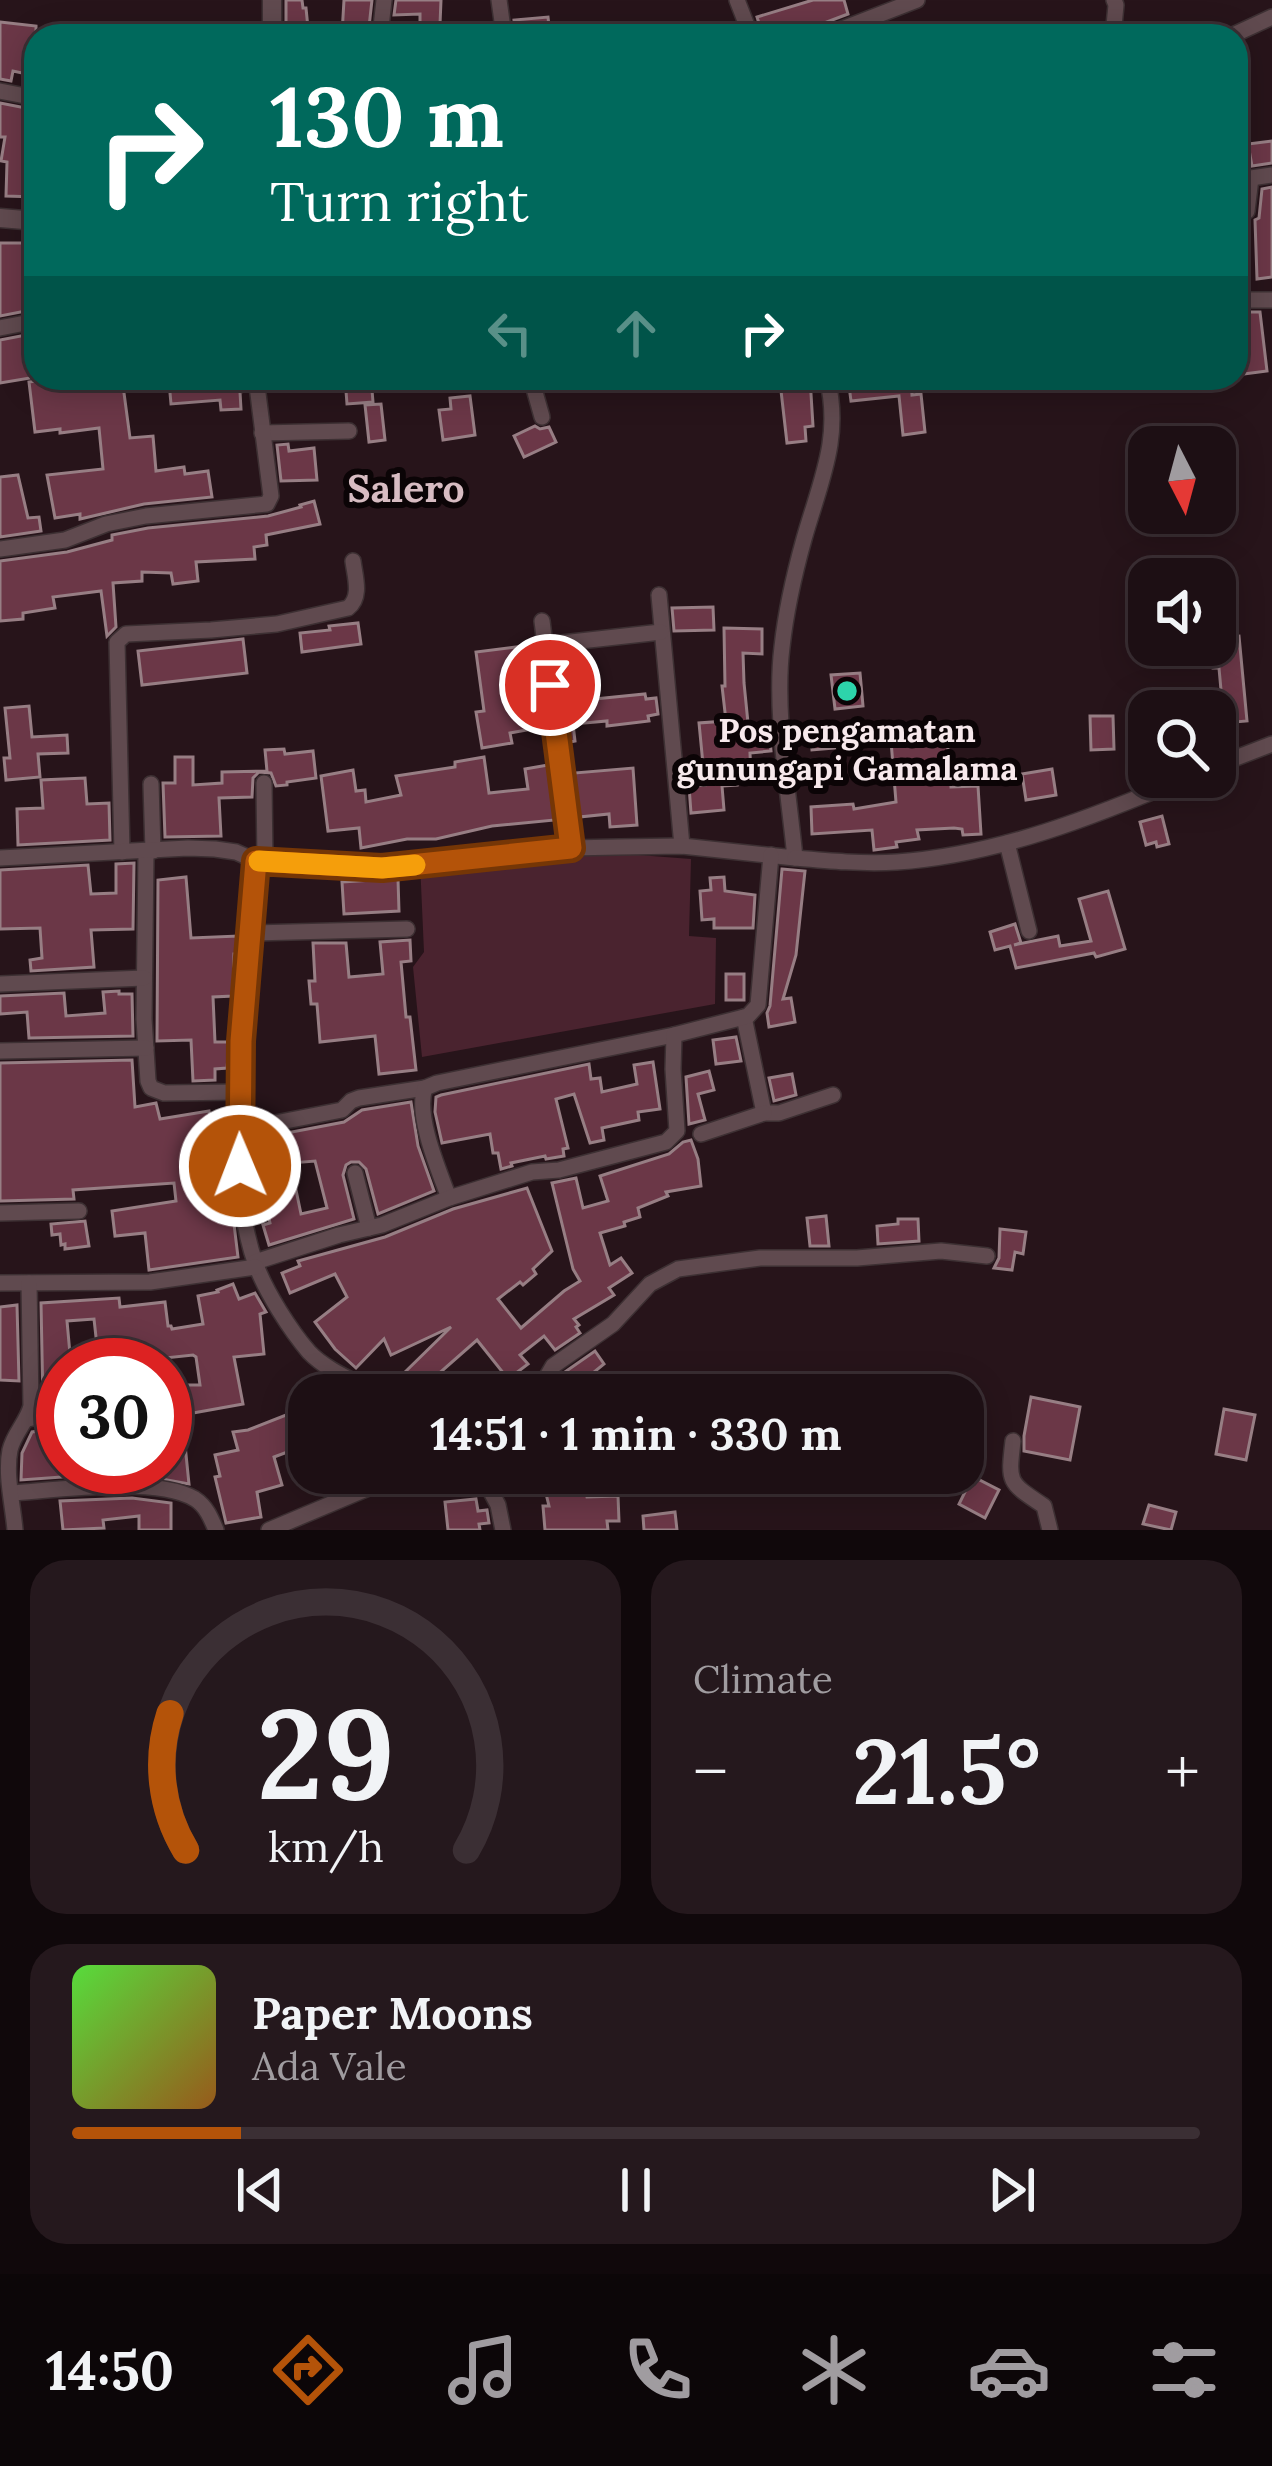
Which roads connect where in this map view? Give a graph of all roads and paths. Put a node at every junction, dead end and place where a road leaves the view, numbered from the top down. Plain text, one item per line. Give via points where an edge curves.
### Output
1 (917, 0) edge
2 (855, 24) edge
3 (1272, 175) edge
4 (1248, 203) edge
5 (257, 390) edge
6 (534, 390) edge
7 (828, 390) edge
8 (542, 417) dead end
9 (350, 430) dead end
10 (262, 433) junction
11 (0, 549) edge
12 (353, 561) dead end
13 (659, 596) dead end
14 (542, 621) dead end
15 (661, 632) junction
16 (544, 645) junction
17 (1272, 744) edge
18 (1236, 758) edge
19 (264, 783) dead end
20 (152, 784) dead end
21 (1135, 798) edge
22 (1006, 843) junction
23 (682, 846) junction
24 (571, 848) junction
25 (150, 851) junction
26 (122, 852) junction
27 (771, 855) junction
28 (0, 858) edge
29 (795, 858) junction
30 (260, 861) junction
31 (407, 928) dead end
32 (1029, 931) dead end
33 (250, 933) junction
34 (144, 978) junction
35 (0, 984) edge
36 (744, 1017) junction
37 (674, 1035) junction
38 (146, 1048) junction
39 (0, 1051) edge
40 (424, 1088) junction
41 (239, 1092) junction
42 (833, 1095) dead end
43 (764, 1113) junction
44 (239, 1130) junction
45 (701, 1134) dead end
46 (355, 1173) dead end
47 (449, 1198) junction
48 (79, 1211) dead end
49 (0, 1213) edge
50 (369, 1228) junction
51 (987, 1256) dead end
52 (256, 1264) junction
53 (0, 1283) edge
54 (28, 1283) junction
55 (341, 1374) edge
56 (548, 1374) edge
57 (36, 1417) edge
58 (28, 1419) junction
59 (1013, 1441) dead end
60 (12, 1493) junction
61 (354, 1494) edge
62 (492, 1494) edge
63 (15, 1530) edge
64 (217, 1530) edge
65 (269, 1530) edge
66 (502, 1530) edge
67 (1050, 1530) edge

1 - 2 street
3 - 4 street via 1251,178
5 - 10 street
6 - 8 street
7 - 29 street via 829,461 781,653
9 - 10 street
10 - 11 street via 268,504 146,516
12 - 26 street via 357,592 348,608 277,624 126,634 117,642
13 - 15 street
14 - 16 street
15 - 16 street
15 - 23 street
16 - 24 street
17 - 18 street
19 - 30 street
20 - 25 street
21 - 22 street
22 - 29 street via 896,862
22 - 32 street
23 - 24 street
23 - 27 street
24 - 30 street via 382,868
25 - 26 street
25 - 30 street via 215,849
25 - 34 street
26 - 28 street
27 - 29 street
27 - 36 street via 758,1005
30 - 33 street
31 - 33 street
33 - 41 street
34 - 35 street
34 - 38 street
36 - 37 street
36 - 43 street
37 - 40 street
37 - 47 street via 674,1137
38 - 39 street
38 - 41 street via 148,1081 157,1091
40 - 44 street
40 - 47 street
41 - 44 street
42 - 43 street
43 - 45 street
44 - 52 street
46 - 50 street
47 - 50 street
48 - 49 street
50 - 52 street
51 - 56 street via 760,1258 678,1269
52 - 54 street via 150,1282
52 - 55 street via 310,1353
53 - 54 street
54 - 58 street
57 - 58 street
58 - 60 street via 10,1451
59 - 67 street via 1010,1478 1044,1506
60 - 63 street
60 - 64 street via 109,1485 185,1494 200,1501
61 - 65 street
62 - 66 street

